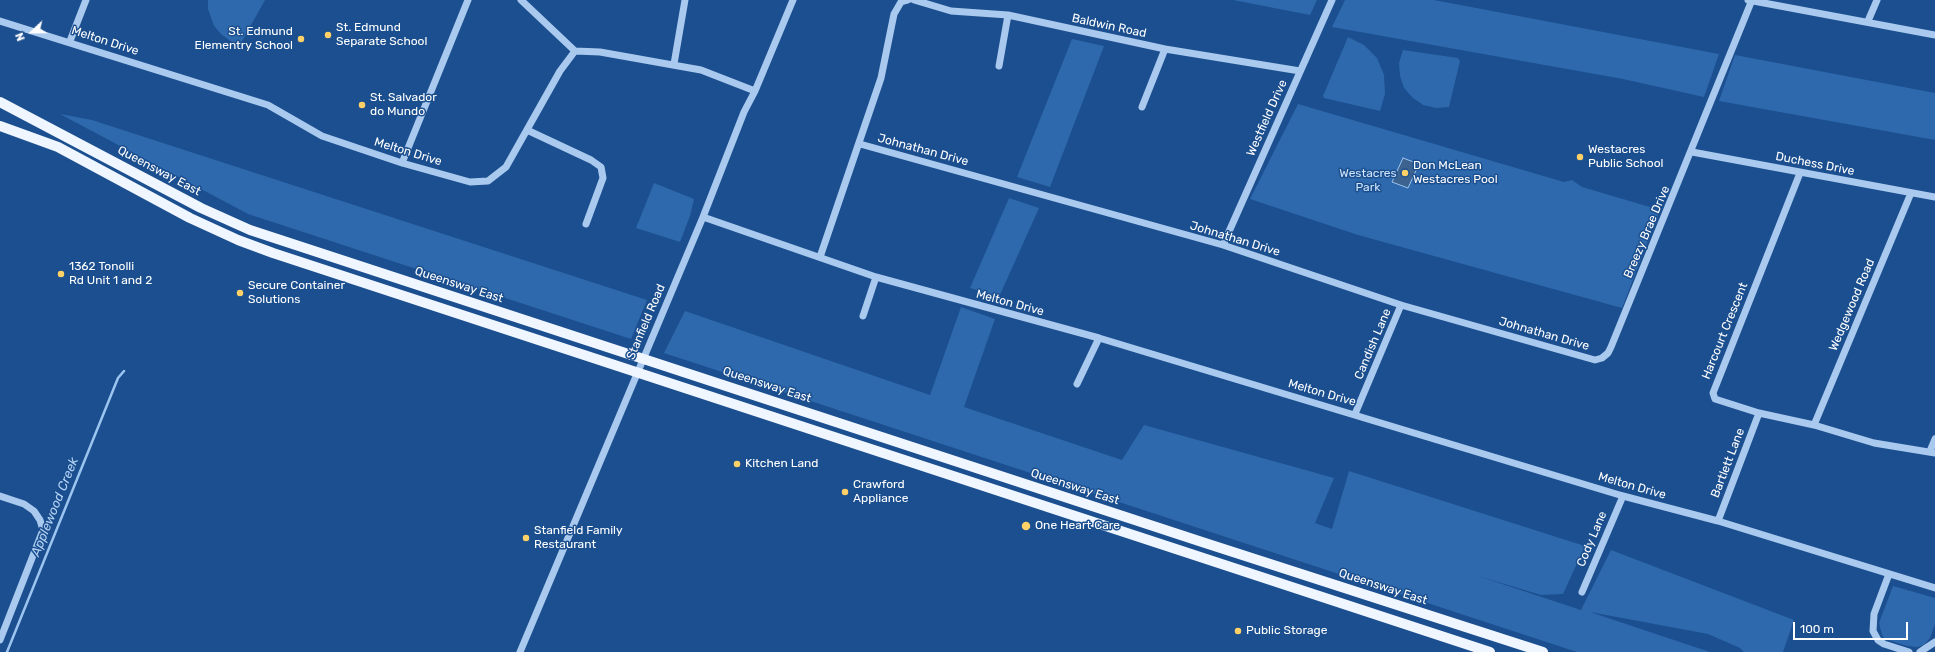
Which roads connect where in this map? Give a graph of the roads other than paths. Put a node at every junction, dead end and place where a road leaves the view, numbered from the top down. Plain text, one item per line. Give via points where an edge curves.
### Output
1 (86, 0) edge
2 (468, 0) edge
3 (521, 0) edge
4 (685, 0) edge
5 (793, 0) edge
6 (908, 0) edge
7 (914, 0) edge
8 (1332, 0) edge
9 (1751, 0) edge
10 (1877, 0) edge
11 (1008, 15) junction
12 (0, 21) edge
13 (1868, 21) junction
14 (1935, 35) edge
15 (70, 41) junction
16 (1165, 48) junction
17 (575, 51) junction
18 (674, 64) junction
19 (999, 66) dead end
20 (1300, 71) junction
21 (755, 91) junction
22 (0, 102) edge
23 (1142, 107) dead end
24 (0, 126) edge
25 (527, 130) junction
26 (860, 144) junction
27 (1692, 152) junction
28 (402, 163) junction
29 (1800, 173) junction
30 (1911, 193) junction
31 (1935, 197) edge
32 (702, 217) junction
33 (586, 224) dead end
34 (1223, 245) junction
35 (820, 257) junction
36 (876, 277) junction
37 (1401, 306) junction
38 (863, 316) dead end
39 (1099, 338) junction
40 (643, 358) junction
41 (1602, 358) joint
42 (637, 371) junction
43 (1077, 384) dead end
44 (1759, 413) junction
45 (1355, 414) junction
46 (1814, 425) junction
47 (1935, 439) edge
48 (1933, 452) edge
49 (0, 496) edge
50 (1623, 496) junction
51 (1718, 521) junction
52 (1889, 574) junction
53 (1935, 588) edge
54 (1582, 592) dead end
55 (0, 640) edge
56 (1935, 642) edge
57 (520, 652) edge
58 (1490, 652) edge
59 (1543, 652) edge
60 (1909, 652) edge
61 (1920, 652) edge

1 - 15 street
2 - 28 street
3 - 17 street
4 - 18 street
5 - 21 street, Stanfield Road
6 - 26 street via 901,2 894,14 881,78
7 - 11 street, Baldwin Road via 951,11
8 - 20 street, Westfield Drive
9 - 13 street
9 - 27 street, Breezy Brae Drive
10 - 13 street
11 - 16 street, Baldwin Road
11 - 19 street
12 - 15 street, Melton Drive
13 - 14 street
15 - 28 street, Melton Drive via 268,105 322,136
16 - 20 street, Baldwin Road
16 - 23 street
17 - 18 street via 600,52
17 - 25 street, Melton Drive via 560,71
18 - 21 street via 701,70
20 - 34 street, Westfield Drive
21 - 32 street, Stanfield Road
22 - 40 main road, Queensway East via 201,208 250,230
24 - 42 main road via 58,147 190,218 238,240 280,256
25 - 28 street, Melton Drive via 506,167 488,181 470,182
25 - 33 street via 601,167 603,178
26 - 34 street, Johnathan Drive
26 - 35 street
27 - 29 street, Duchess Drive
27 - 41 street, Breezy Brae Drive via 1611,347
29 - 30 street, Duchess Drive
29 - 44 street, Harcourt Crescent via 1713,393 1715,399
30 - 31 street, Duchess Drive
30 - 46 street, Wedgewood Road
32 - 35 street, Melton Drive
32 - 40 street, Stanfield Road
34 - 37 street, Johnathan Drive
35 - 36 street, Melton Drive
36 - 38 street
36 - 39 street, Melton Drive
37 - 41 street, Johnathan Drive via 1595,360
37 - 45 street, Candish Lane
39 - 43 street
39 - 45 street, Melton Drive
40 - 42 street, Stanfield Road
40 - 59 main road, Queensway East
42 - 57 street, Stanfield Road
42 - 58 main road
44 - 46 street, Harcourt Crescent
44 - 51 street, Bartlett Lane
45 - 50 street, Melton Drive
46 - 48 street, Harcourt Crescent via 1874,443
47 - 48 street
49 - 55 street via 24,504 34,511 43,530
50 - 51 street, Melton Drive
50 - 54 street, Cody Lane
51 - 52 street, Melton Drive
52 - 53 street, Melton Drive
52 - 60 street via 1874,614 1873,631 1884,644
56 - 61 street

